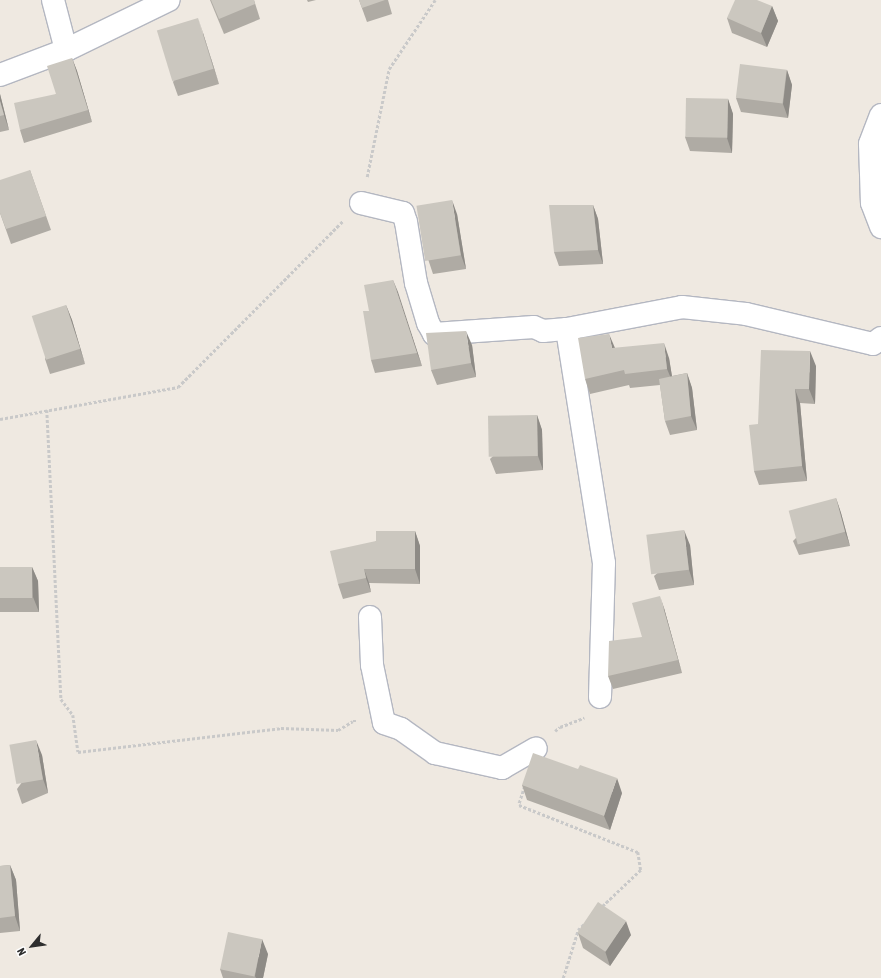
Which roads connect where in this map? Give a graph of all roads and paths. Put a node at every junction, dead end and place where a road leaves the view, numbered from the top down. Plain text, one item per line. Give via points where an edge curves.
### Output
1 (53, 0) edge
2 (169, 0) edge
3 (436, 0) edge
4 (66, 50) junction
5 (0, 75) edge
6 (881, 114) edge
7 (361, 202) junction
8 (881, 226) edge
9 (567, 329) junction
10 (881, 338) edge
11 (47, 410) junction
12 (0, 419) edge
13 (370, 617) dead end
14 (600, 697) joint
15 (384, 723) junction
16 (536, 748) junction
17 (601, 908) edge
18 (590, 919) edge
19 (563, 978) edge

1 - 4 street
2 - 4 street
3 - 7 path via 389,69
4 - 5 street
6 - 8 street via 870,144 872,203
7 - 9 street via 403,213 416,283 428,324 434,334 534,327 544,331
7 - 11 path via 178,387
9 - 10 street via 682,307 746,314 873,344
9 - 14 street via 604,563
11 - 12 path
11 - 15 path via 61,699 73,715 78,752 281,728 338,730 352,721
13 - 15 street via 372,665
14 - 16 path via 587,717 560,726
15 - 16 street via 401,729 435,753 502,768
16 - 17 path via 519,805 638,852 641,870
18 - 19 path via 578,930

